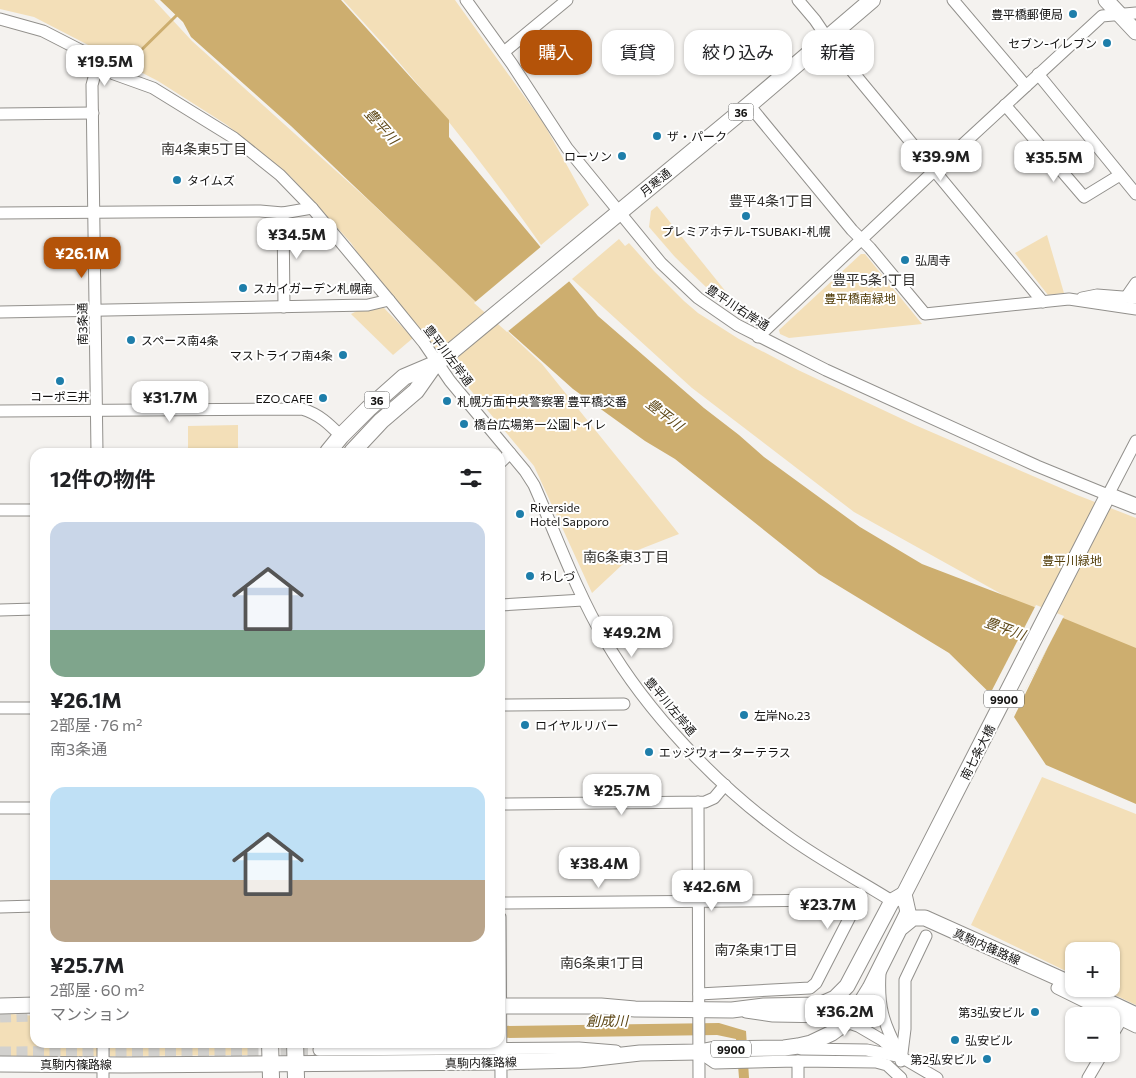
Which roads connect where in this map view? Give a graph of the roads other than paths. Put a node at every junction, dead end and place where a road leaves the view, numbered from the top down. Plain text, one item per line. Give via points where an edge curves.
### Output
1 (466, 0) edge
2 (567, 0) edge
3 (798, 0) edge
4 (872, 0) edge
5 (953, 0) edge
6 (1106, 0) edge
7 (1136, 13) edge
8 (1120, 14) junction
9 (0, 20) edge
10 (822, 30) edge
11 (836, 30) edge
12 (1136, 32) edge
13 (504, 52) junction
14 (802, 59) edge
15 (100, 64) junction
16 (1038, 74) junction
17 (856, 75) edge
18 (1026, 86) junction
19 (749, 105) junction
20 (1005, 105) junction
21 (93, 109) junction
22 (0, 114) edge
23 (935, 170) junction
24 (1120, 175) junction
25 (1136, 194) edge
26 (312, 208) junction
27 (94, 212) junction
28 (284, 212) junction
29 (0, 213) edge
30 (613, 217) junction
31 (861, 239) junction
32 (1136, 283) edge
33 (1131, 297) edge
34 (389, 300) junction
35 (1078, 300) junction
36 (1044, 302) junction
37 (284, 307) junction
38 (1136, 309) edge
39 (96, 311) junction
40 (0, 312) edge
41 (758, 337) junction
42 (442, 358) junction
43 (97, 410) junction
44 (0, 411) edge
45 (341, 436) junction
46 (1136, 441) edge
47 (97, 448) edge
48 (331, 448) edge
49 (356, 448) edge
50 (510, 453) junction
51 (505, 458) edge
52 (1106, 499) junction
53 (1136, 506) edge
54 (0, 510) edge
55 (30, 510) edge
56 (583, 600) junction
57 (505, 606) edge
58 (30, 609) edge
59 (0, 610) edge
60 (624, 704) dead end
61 (505, 705) edge
62 (0, 708) edge
63 (30, 708) edge
64 (725, 785) junction
65 (698, 802) junction
66 (505, 804) edge
67 (0, 808) edge
68 (30, 808) edge
69 (898, 898) junction
70 (699, 901) junction
71 (505, 902) edge
72 (30, 906) edge
73 (0, 907) edge
74 (900, 928) junction
75 (926, 936) dead end
76 (880, 969) junction
77 (1065, 982) edge
78 (1057, 988) dead end
79 (1098, 997) edge
80 (30, 1005) edge
81 (0, 1006) edge
82 (505, 1007) edge
83 (699, 1008) junction
84 (732, 1010) junction
85 (1136, 1015) edge
86 (1121, 1020) joint
87 (847, 1022) junction
88 (1136, 1027) edge
89 (699, 1045) junction
90 (103, 1048) edge
91 (270, 1048) edge
92 (295, 1048) edge
93 (501, 1048) edge
94 (784, 1048) junction
95 (319, 1050) tunnel mouth
96 (501, 1055) junction
97 (901, 1057) junction
98 (798, 1061) junction
99 (1097, 1062) edge
100 (0, 1064) edge
101 (103, 1071) edge
102 (271, 1071) edge
103 (296, 1071) edge
104 (501, 1078) edge
105 (699, 1078) edge
106 (798, 1078) edge
107 (901, 1078) edge
108 (937, 1078) edge
109 (1088, 1078) edge

1 - 13 street, 豊平川右岸通
2 - 13 street
3 - 10 street
4 - 11 highway, 月寒通 / 36
5 - 18 street
6 - 8 main road
7 - 8 street
8 - 12 main road
8 - 16 street via 1102,16
9 - 15 street, 豊平川左岸通 via 43,31
13 - 30 street, 豊平川右岸通
14 - 19 highway, 月寒通 / 36
15 - 21 street, 南3条通 via 92,86
15 - 26 street, 豊平川左岸通 via 114,74 153,88 234,138 280,175
16 - 18 street
16 - 24 street
17 - 23 street
18 - 20 street
19 - 30 highway, 月寒通 / 36
19 - 31 street
20 - 23 street
20 - 24 street via 1084,197
21 - 22 street
21 - 27 street, 南3条通
23 - 31 street
23 - 36 street
24 - 25 street
26 - 28 street
26 - 34 street, 豊平川左岸通
27 - 28 street
27 - 29 street
27 - 39 street, 南3条通
28 - 37 street
30 - 41 street, 豊平川右岸通 via 687,289
30 - 42 highway, 月寒通 / 36
31 - 36 street via 925,314
31 - 41 street
32 - 33 street
33 - 35 street via 1097,295
34 - 37 street via 368,305
34 - 42 street, 豊平川左岸通 via 424,343
35 - 36 street
35 - 38 street
37 - 39 street
39 - 40 street
39 - 43 street, 南3条通
41 - 52 street, 豊平川右岸通
42 - 45 highway, 月寒通 / 36 via 404,377
42 - 49 highway, 月寒通 / 36 via 416,391
42 - 50 street, 豊平川左岸通
43 - 44 street
43 - 45 street via 302,410 313,413
43 - 47 street, 南3条通
45 - 48 highway, 月寒通 / 36
46 - 52 street
50 - 51 street
50 - 56 street, 豊平川左岸通 via 534,486
52 - 53 main road
52 - 69 main road, 南七条大橋 / 9900
54 - 55 street
56 - 57 street
56 - 64 street, 豊平川左岸通 via 604,640 636,687
58 - 59 street
60 - 61 street
62 - 63 street
64 - 65 street via 710,801
64 - 69 street, 豊平川左岸通 via 786,835
65 - 66 street
65 - 70 street
67 - 68 street
69 - 74 main road, 真駒内篠路線 / 9900 via 908,912
69 - 84 main road, 9900 via 852,978 835,998 812,1006
70 - 71 street
70 - 83 street
70 - 83 street via 838,900 855,907 816,983 810,988
72 - 73 street
74 - 76 main road, 真駒内篠路線 / 9900
74 - 77 main road, 真駒内篠路線 via 913,918 925,918
75 - 97 street via 905,980 905,1029
76 - 87 main road, 真駒内篠路線 / 9900
76 - 97 street via 880,1008
78 - 86 street
79 - 85 main road
80 - 81 main road
82 - 83 main road, 9900
83 - 84 main road, 9900
83 - 89 street
84 - 87 street via 773,1016 826,1016
86 - 88 street
87 - 94 main road, 真駒内篠路線 / 9900 via 822,1038
87 - 97 street via 882,1040
89 - 94 main road, 真駒内篠路線 / 9900 via 715,1049
89 - 96 main road, 真駒内篠路線 / 9900 via 579,1060
89 - 98 street via 715,1063
89 - 105 street
90 - 101 street
91 - 102 highway
92 - 103 highway
93 - 96 street
94 - 97 street via 867,1050
95 - 96 street
96 - 103 main road, 真駒内篠路線 / 9900
96 - 104 street
97 - 107 street
97 - 108 street
98 - 106 street
98 - 107 street via 876,1062 887,1065
99 - 109 street
100 - 101 main road, 真駒内篠路線 / 9900
101 - 102 main road, 真駒内篠路線 / 9900
102 - 103 main road, 真駒内篠路線 / 9900

